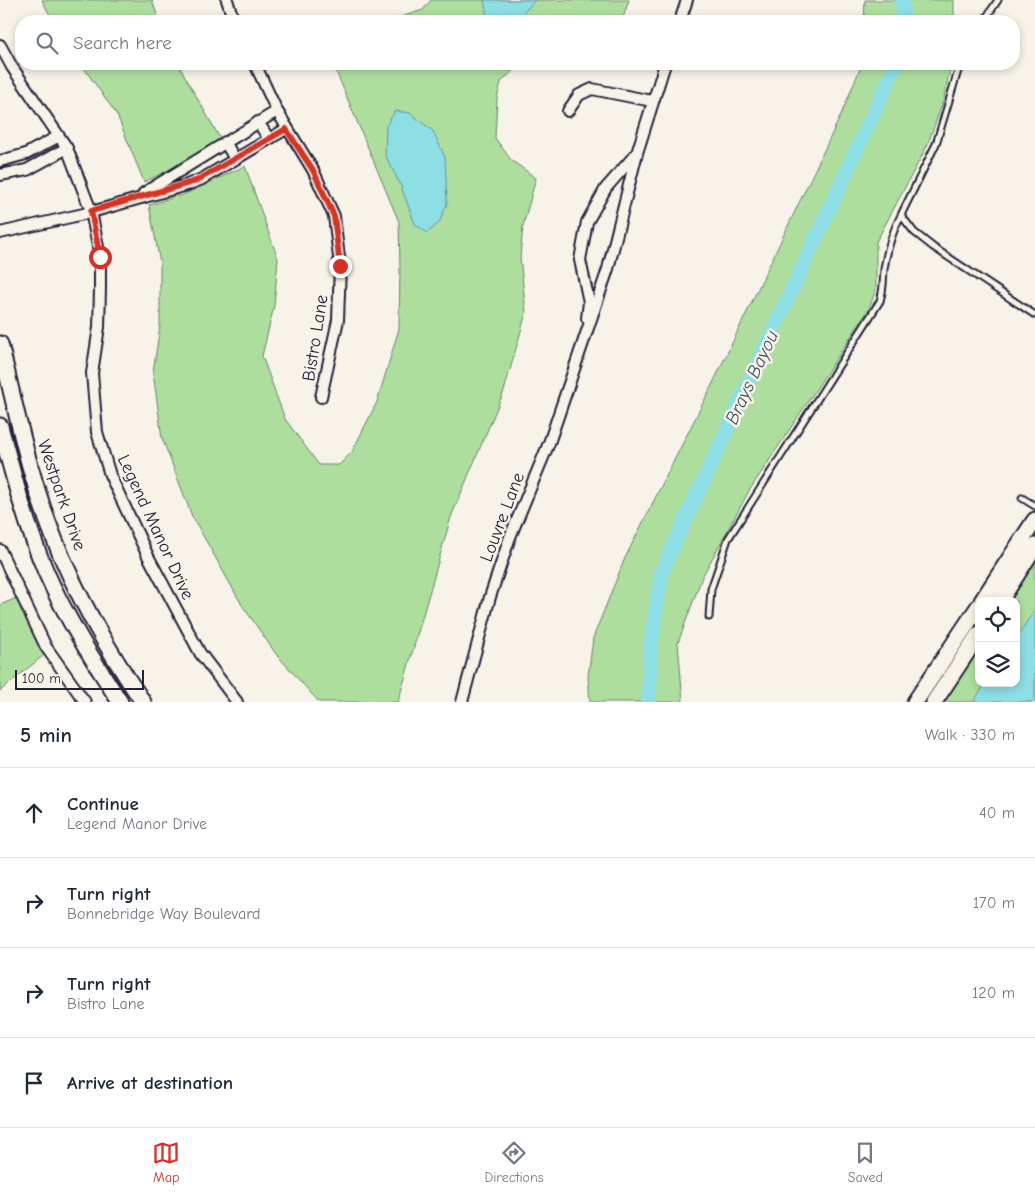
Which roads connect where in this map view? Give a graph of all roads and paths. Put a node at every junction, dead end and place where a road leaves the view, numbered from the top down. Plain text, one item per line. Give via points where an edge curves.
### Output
1 (227, 0) edge
2 (687, 0) edge
3 (998, 0) edge
4 (232, 15) edge
5 (682, 15) edge
6 (988, 15) edge
7 (0, 45) edge
8 (258, 70) edge
9 (663, 70) edge
10 (958, 70) edge
11 (652, 101) junction
12 (276, 111) junction
13 (568, 111) dead end
14 (258, 122) junction
15 (286, 129) junction
16 (59, 136) junction
17 (269, 139) junction
18 (225, 142) junction
19 (67, 148) junction
20 (637, 153) junction
21 (235, 159) junction
22 (0, 161) edge
23 (2, 174) edge
24 (135, 198) junction
25 (91, 211) junction
26 (901, 216) junction
27 (0, 233) edge
28 (1035, 315) edge
29 (0, 344) edge
30 (583, 347) junction
31 (321, 397) dead end
32 (0, 426) edge
33 (1022, 498) dead end
34 (1035, 506) edge
35 (1035, 520) edge
36 (1035, 546) edge
37 (0, 550) edge
38 (985, 597) edge
39 (1003, 597) edge
40 (975, 612) edge
41 (709, 617) dead end
42 (975, 640) edge
43 (85, 702) edge
44 (120, 702) edge
45 (143, 702) edge
46 (237, 702) edge
47 (462, 702) edge
48 (915, 702) edge
49 (934, 702) edge

1 - 4 street
2 - 5 street
3 - 6 lane
7 - 16 street, Legend Manor Drive
8 - 12 street, Bistro Lane
9 - 11 street, Louvre Lane
10 - 26 lane via 936,144
11 - 13 street via 592,89 579,95
11 - 20 street, Louvre Lane
12 - 14 street
12 - 15 street, Bistro Lane
14 - 17 street
14 - 18 street
15 - 17 street
15 - 31 street, Bistro Lane via 313,170 334,216 340,266 338,320
16 - 19 street, Legend Manor Drive
16 - 22 street via 26,154
17 - 21 street
18 - 21 street
18 - 24 street
19 - 23 street via 33,166 16,167
19 - 25 street, Legend Manor Drive
20 - 30 street, Louvre Lane via 608,269
20 - 30 street, Louvre Lane via 606,188 587,222 580,260 589,302
21 - 24 street via 173,190
24 - 25 street
25 - 27 street
25 - 46 street, Legend Manor Drive via 100,257 99,327 92,373 97,432 110,475 148,556 200,653
26 - 28 lane via 933,247
26 - 41 lane via 892,232 880,301 728,539 712,589
29 - 45 main road, Westpark Drive via 27,457 54,539 111,654
30 - 47 street, Louvre Lane via 550,443 510,537
32 - 44 main road via 14,482 46,572 78,636
33 - 34 lane
35 - 38 main road
36 - 39 main road
37 - 43 street via 46,648
40 - 48 main road
42 - 49 main road

